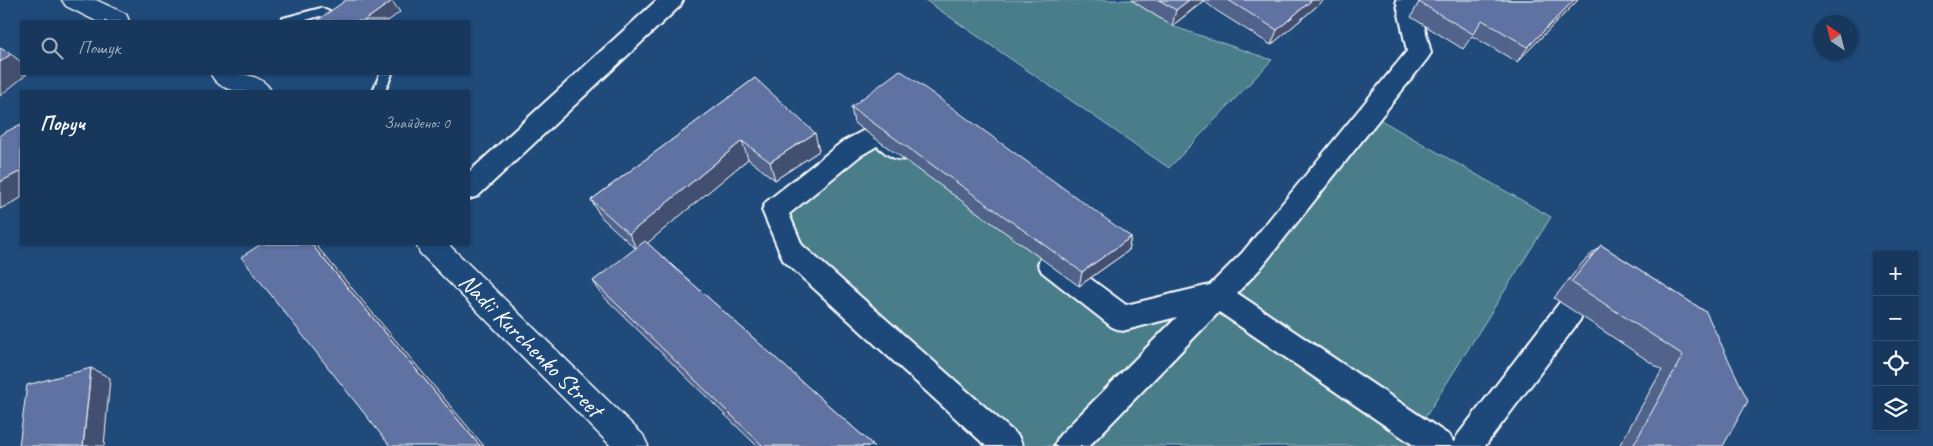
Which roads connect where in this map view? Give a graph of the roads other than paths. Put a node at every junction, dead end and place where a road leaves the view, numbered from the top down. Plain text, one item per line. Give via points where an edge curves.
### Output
1 (74, 0) edge
2 (672, 0) edge
3 (1407, 0) edge
4 (115, 20) edge
5 (291, 20) edge
6 (337, 20) edge
7 (225, 75) edge
8 (386, 75) edge
9 (256, 90) edge
10 (379, 90) edge
11 (925, 168) edge
12 (470, 187) edge
13 (431, 245) edge
14 (1033, 250) edge
15 (1217, 295) junction
16 (1570, 311) dead end
17 (632, 446) edge
18 (1008, 446) edge
19 (1069, 446) edge
20 (1440, 446) edge
21 (1466, 446) edge

1 - 4 street
2 - 12 street
3 - 15 street via 1419,53 1252,261
5 - 6 lane via 321,12
7 - 9 street
8 - 10 lane
11 - 18 street via 878,133 851,148 776,210 792,252
13 - 17 street, Nadii Kurchenko Street
14 - 15 street via 1122,318
15 - 19 street
15 - 20 street
16 - 21 street

